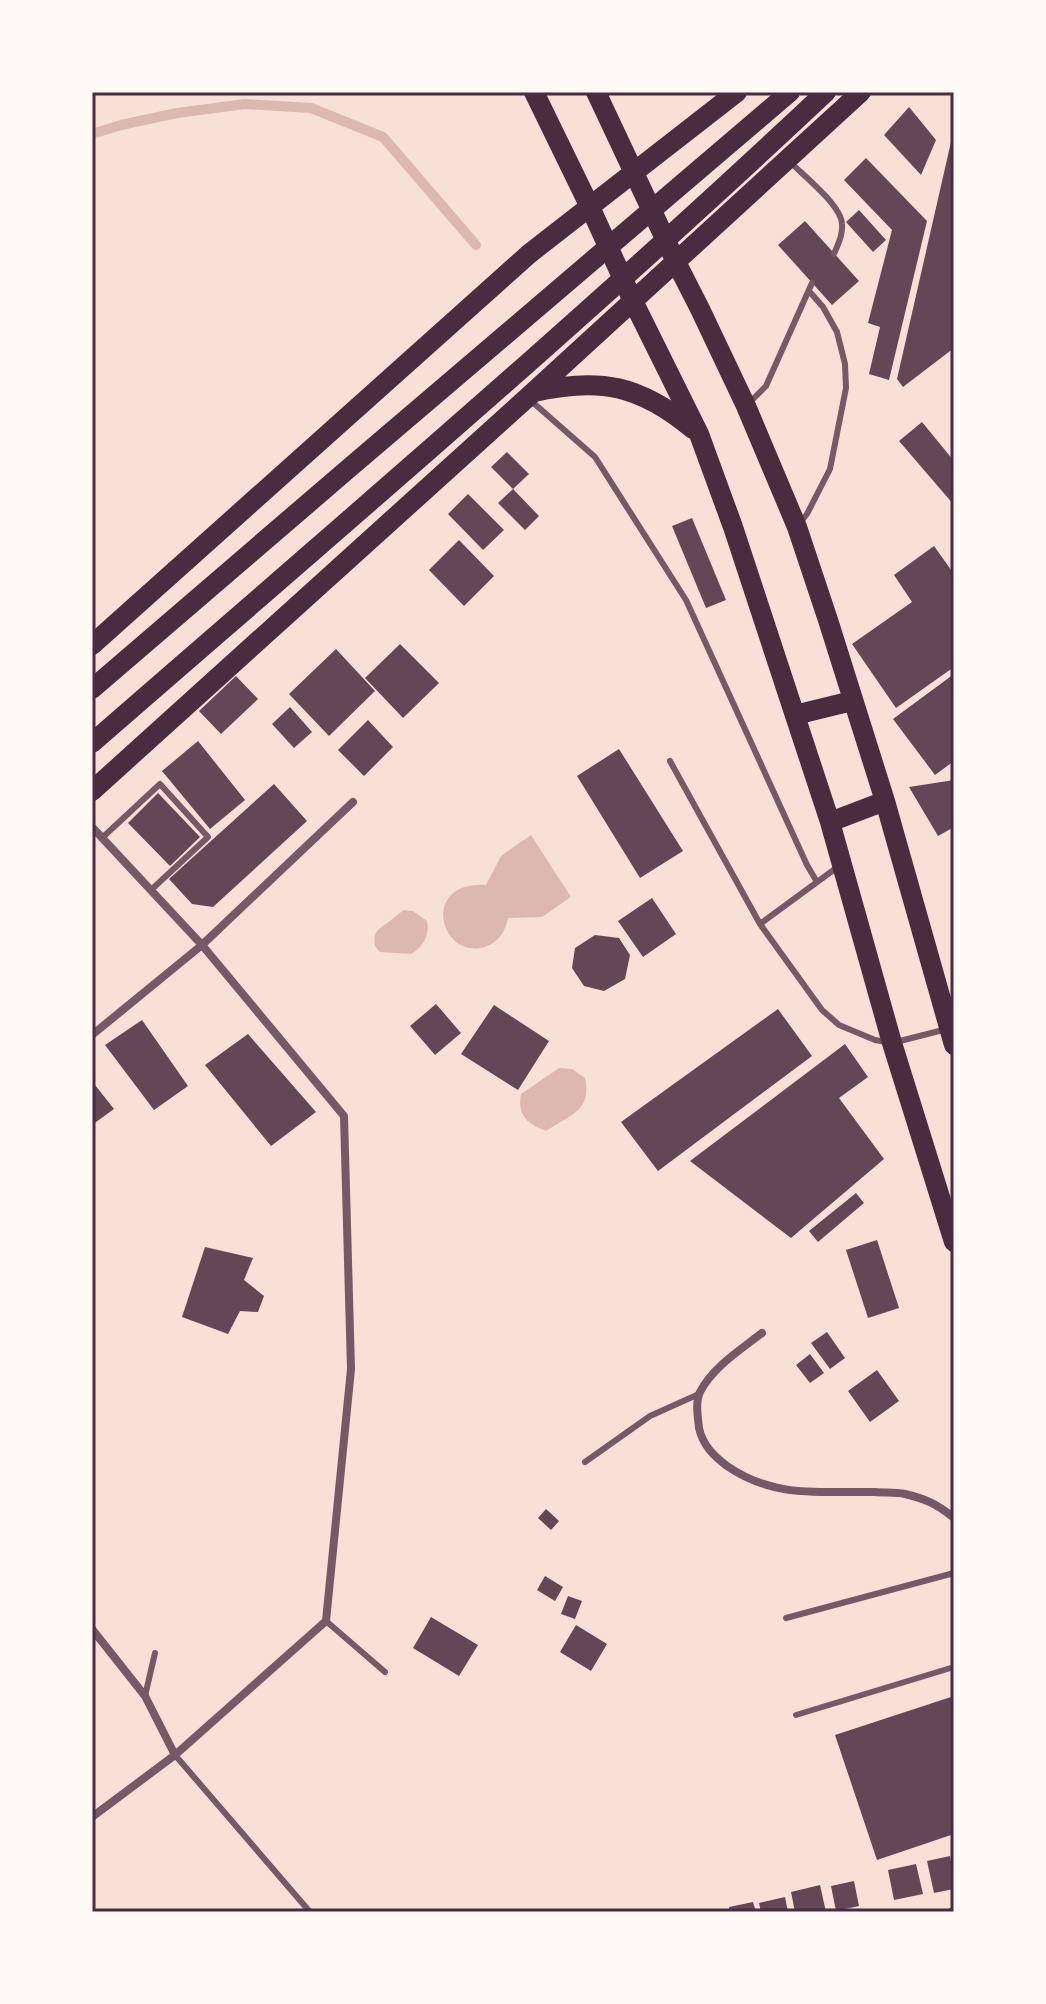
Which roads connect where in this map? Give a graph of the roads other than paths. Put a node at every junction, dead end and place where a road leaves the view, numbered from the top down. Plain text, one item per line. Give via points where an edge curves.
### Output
1 (534, 92) edge
2 (596, 92) edge
3 (737, 92) edge
4 (790, 92) edge
5 (826, 92) edge
6 (861, 92) edge
7 (787, 160) junction
8 (634, 174) junction
9 (590, 207) junction
10 (834, 254) dead end
11 (676, 262) junction
12 (812, 283) dead end
13 (809, 291) junction
14 (633, 301) junction
15 (536, 389) junction
16 (746, 406) junction
17 (699, 434) junction
18 (797, 527) junction
19 (92, 645) edge
20 (92, 689) edge
21 (852, 701) junction
22 (795, 715) junction
23 (92, 743) edge
24 (670, 761) dead end
25 (92, 791) edge
26 (885, 801) junction
27 (353, 802) dead end
28 (830, 822) junction
29 (92, 827) edge
30 (102, 838) junction
31 (841, 864) junction
32 (817, 882) junction
33 (151, 890) junction
34 (760, 924) junction
35 (202, 945) junction
36 (92, 1035) edge
37 (952, 1036) edge
38 (892, 1043) junction
39 (944, 1174) edge
40 (954, 1242) edge
41 (762, 1333) dead end
42 (699, 1394) junction
43 (585, 1462) dead end
44 (954, 1518) edge
45 (954, 1573) edge
46 (786, 1618) dead end
47 (326, 1621) junction
48 (92, 1629) edge
49 (155, 1653) dead end
50 (954, 1667) edge
51 (385, 1672) dead end
52 (145, 1696) junction
53 (796, 1715) dead end
54 (175, 1755) junction
55 (92, 1817) edge
56 (310, 1912) edge

1 - 9 main road
2 - 8 main road
3 - 8 main road
4 - 20 main road
5 - 23 main road
6 - 7 main road
7 - 10 lane via 843,221
7 - 11 main road
8 - 9 main road
8 - 11 main road
9 - 14 main road
9 - 19 main road via 522,261
11 - 14 main road
11 - 16 main road
12 - 13 lane
13 - 16 lane via 766,386
13 - 18 lane via 837,332 846,388 830,469
14 - 15 main road
14 - 17 main road
15 - 17 main road via 591,384 628,390 665,407
15 - 25 main road
15 - 32 lane via 595,457 686,600
16 - 18 main road
17 - 22 main road
18 - 21 main road
21 - 22 main road
21 - 26 main road
22 - 28 main road
24 - 34 lane
26 - 28 main road
26 - 37 main road
27 - 35 street
28 - 31 main road
29 - 30 street
30 - 33 street
30 - 33 lane via 160,784 208,837
31 - 32 lane
31 - 38 main road
32 - 34 lane
33 - 35 street
34 - 38 lane via 822,1010 839,1025
35 - 36 street
35 - 47 street via 344,1116 351,1369
37 - 38 lane
38 - 39 main road
39 - 40 main road
41 - 42 street via 724,1363
42 - 43 lane via 650,1416
42 - 44 street via 702,1440 716,1458 745,1478 807,1493 903,1493 934,1503
45 - 46 lane
47 - 51 lane
47 - 54 street
48 - 52 street
49 - 52 lane
50 - 53 lane
52 - 54 street
54 - 55 street
54 - 56 lane

